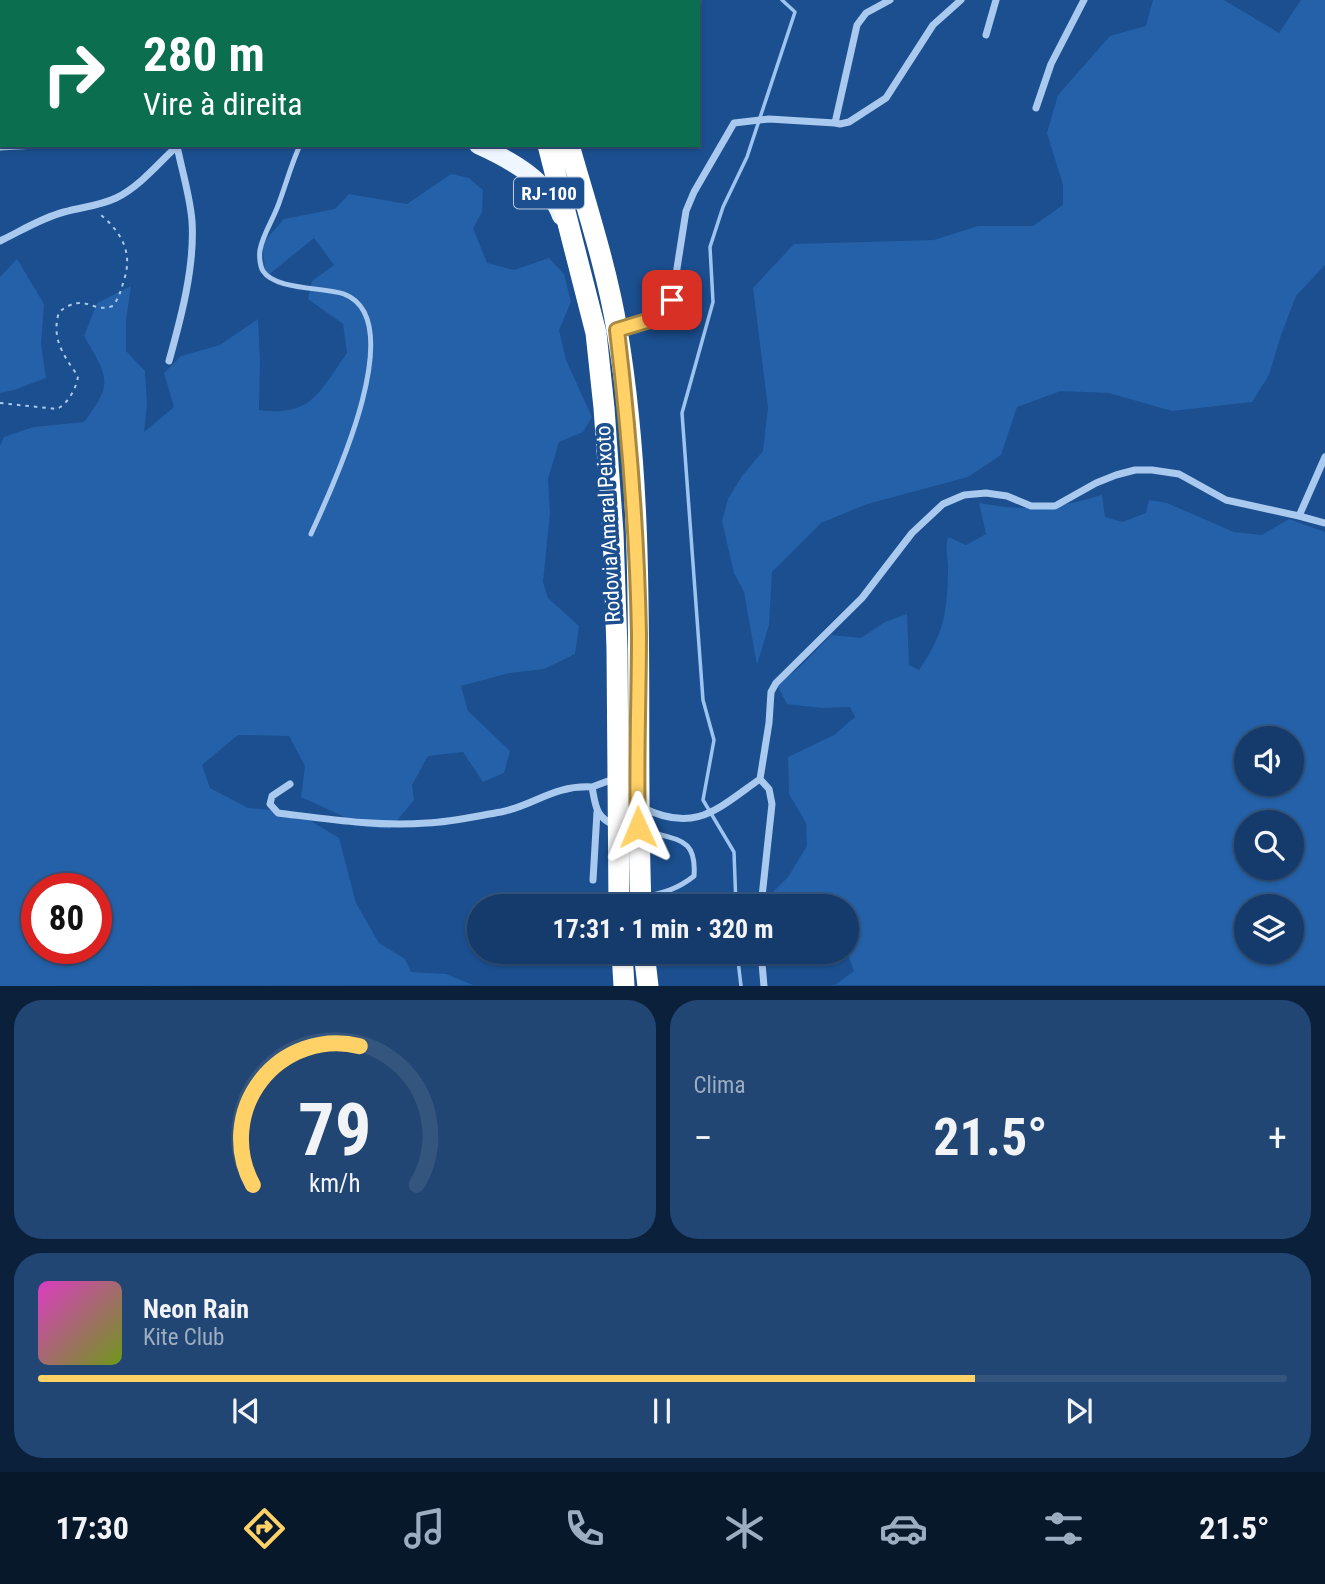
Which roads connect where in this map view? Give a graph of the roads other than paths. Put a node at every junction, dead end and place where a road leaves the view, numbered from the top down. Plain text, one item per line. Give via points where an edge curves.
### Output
1 (890, 0) edge
2 (961, 0) edge
3 (996, 0) edge
4 (1084, 0) edge
5 (986, 35) dead end
6 (1036, 108) dead end
7 (835, 122) junction
8 (176, 147) edge
9 (177, 147) edge
10 (299, 147) edge
11 (482, 147) edge
12 (549, 147) edge
13 (570, 147) edge
14 (0, 241) edge
15 (581, 272) junction
16 (617, 330) junction
17 (169, 361) dead end
18 (1325, 457) edge
19 (1299, 516) junction
20 (1325, 523) edge
21 (311, 534) dead end
22 (616, 777) junction
23 (760, 779) junction
24 (290, 784) dead end
25 (592, 786) junction
26 (637, 805) junction
27 (597, 811) junction
28 (627, 827) junction
29 (593, 880) dead end
30 (620, 894) edge
31 (640, 894) edge
32 (663, 894) edge
33 (762, 894) edge
34 (623, 964) edge
35 (645, 964) edge
36 (762, 964) edge
37 (624, 985) edge
38 (648, 985) edge
39 (764, 985) edge

1 - 7 street via 866,12 857,25
2 - 7 street via 933,25 886,98 849,122
3 - 5 street
4 - 6 street via 1051,64
7 - 16 street via 769,119 731,125 686,211 666,313
8 - 14 street via 118,197 45,218
9 - 17 street via 192,222 182,316
10 - 21 lane via 260,250 263,271 273,281 343,294 359,303 369,322 371,368 359,412
11 - 15 main road, RJ-100 via 506,158 547,190 558,207
12 - 15 highway, Rodovia Amaral Peixoto
13 - 16 highway, Rodovia Amaral Peixoto
15 - 22 highway, Rodovia Amaral Peixoto via 596,333 609,467 617,649
16 - 26 highway, Rodovia Amaral Peixoto via 634,516 639,638
18 - 19 street
19 - 20 street
19 - 23 street via 1226,500 1179,474 1152,470 1116,475 1055,506 1031,506 986,493 964,495 943,504 912,533 862,598 776,683
22 - 25 street
22 - 28 highway, Rodovia Amaral Peixoto
23 - 26 street via 700,817 679,821
23 - 33 street via 769,789 772,804
24 - 25 street via 272,796 270,804 278,813 407,824 505,811 559,789
25 - 27 street
26 - 28 highway, Rodovia Amaral Peixoto
27 - 28 street via 605,822
27 - 29 street
28 - 30 highway, Rodovia Amaral Peixoto
28 - 31 highway, Rodovia Amaral Peixoto
28 - 32 lane via 683,842 692,850 694,876
34 - 37 highway
35 - 38 highway
36 - 39 street

